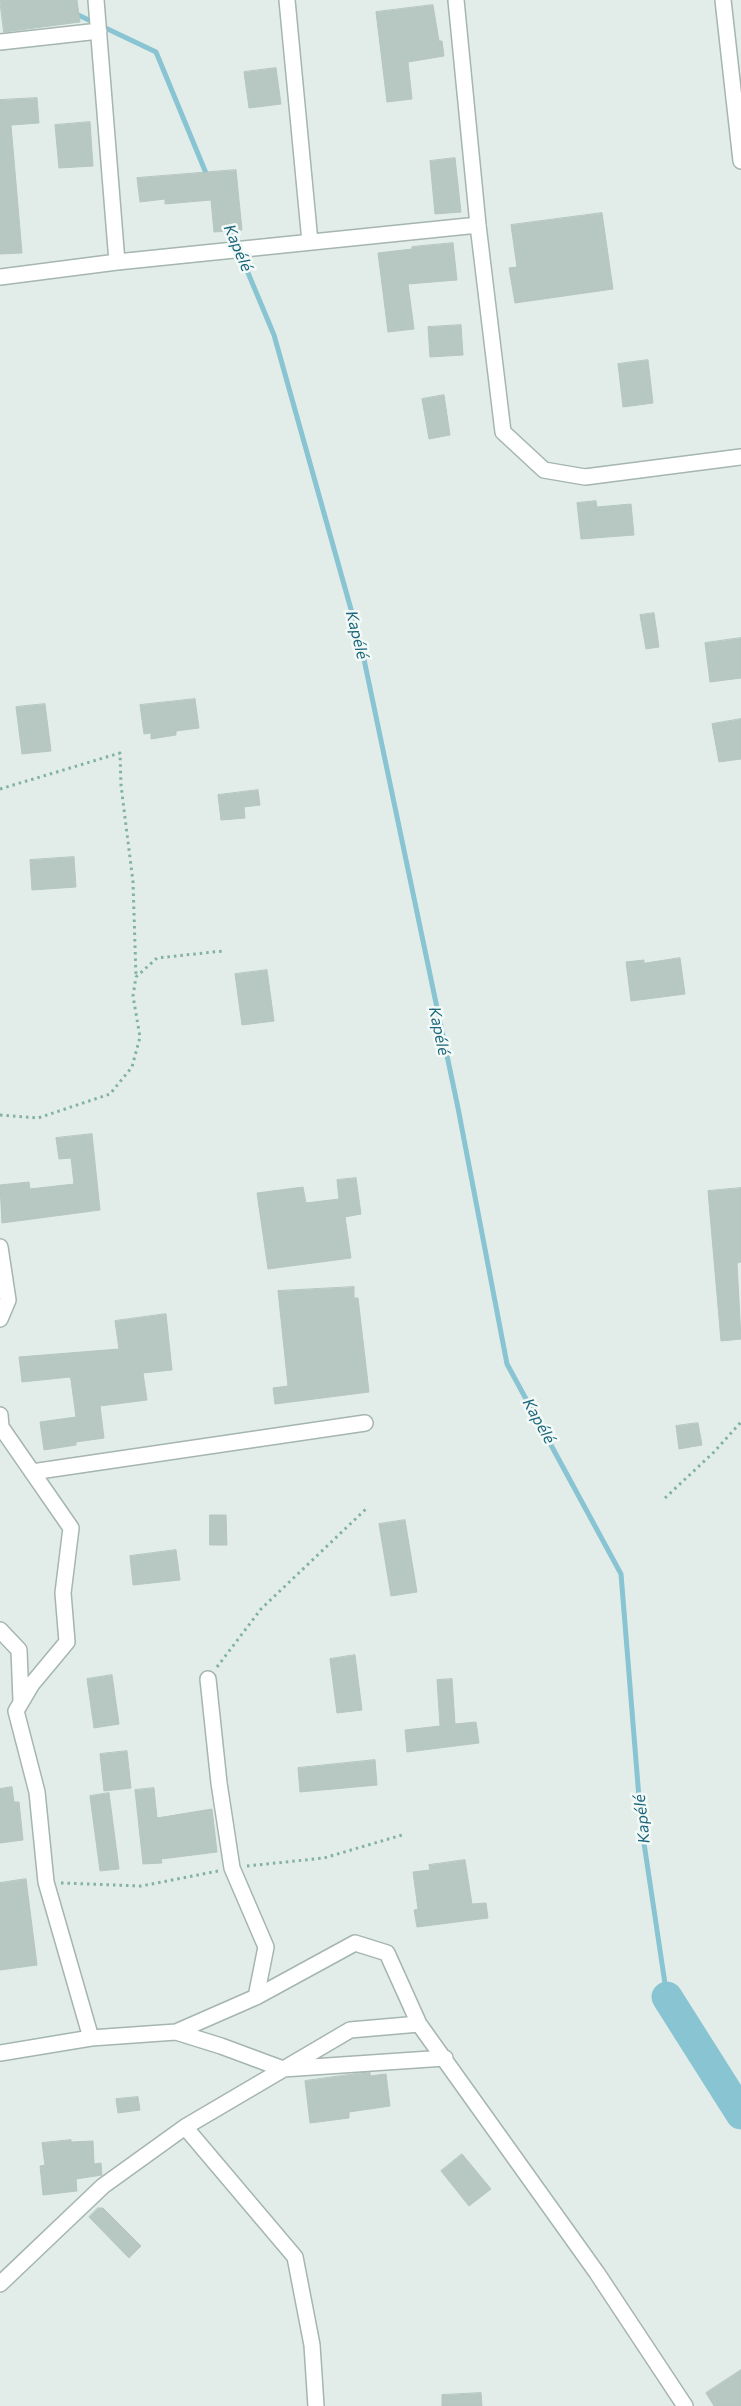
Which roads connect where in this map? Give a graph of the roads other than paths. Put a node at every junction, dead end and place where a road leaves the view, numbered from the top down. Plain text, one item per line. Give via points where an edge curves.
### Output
1 (96, 0) edge
2 (287, 0) edge
3 (456, 0) edge
4 (723, 0) edge
5 (99, 31) junction
6 (0, 42) edge
7 (741, 161) edge
8 (478, 225) junction
9 (310, 242) junction
10 (117, 262) junction
11 (0, 277) edge
12 (741, 457) edge
13 (0, 1247) edge
14 (0, 1318) edge
15 (0, 1416) edge
16 (365, 1423) dead end
17 (32, 1472) junction
18 (0, 1630) edge
19 (208, 1679) road end
20 (21, 1703) junction
21 (256, 1996) junction
22 (419, 2024) junction
23 (176, 2032) junction
24 (91, 2038) junction
25 (0, 2053) edge
26 (444, 2058) junction
27 (283, 2069) junction
28 (185, 2127) junction
29 (0, 2284) edge
30 (316, 2406) edge
31 (684, 2406) edge

1 - 5 street
2 - 9 street
3 - 8 street
4 - 7 street
5 - 6 street
5 - 10 street
8 - 9 street
8 - 12 street via 503,432 544,470 585,477
9 - 10 street
10 - 11 street
13 - 14 street via 8,1300
15 - 17 street via 1,1427
16 - 17 street
17 - 20 street via 71,1528 63,1593 67,1642 32,1684
18 - 20 street via 19,1650
19 - 21 street via 232,1868 266,1947
20 - 24 street via 16,1711 37,1792 46,1882
21 - 22 street via 355,1943 387,1953
21 - 23 street
22 - 26 street
22 - 27 street via 350,2030
23 - 24 street
23 - 27 street
24 - 25 street
26 - 27 street
26 - 31 street via 597,2273
27 - 28 street
28 - 29 street via 103,2186
28 - 30 street via 295,2257 312,2345

